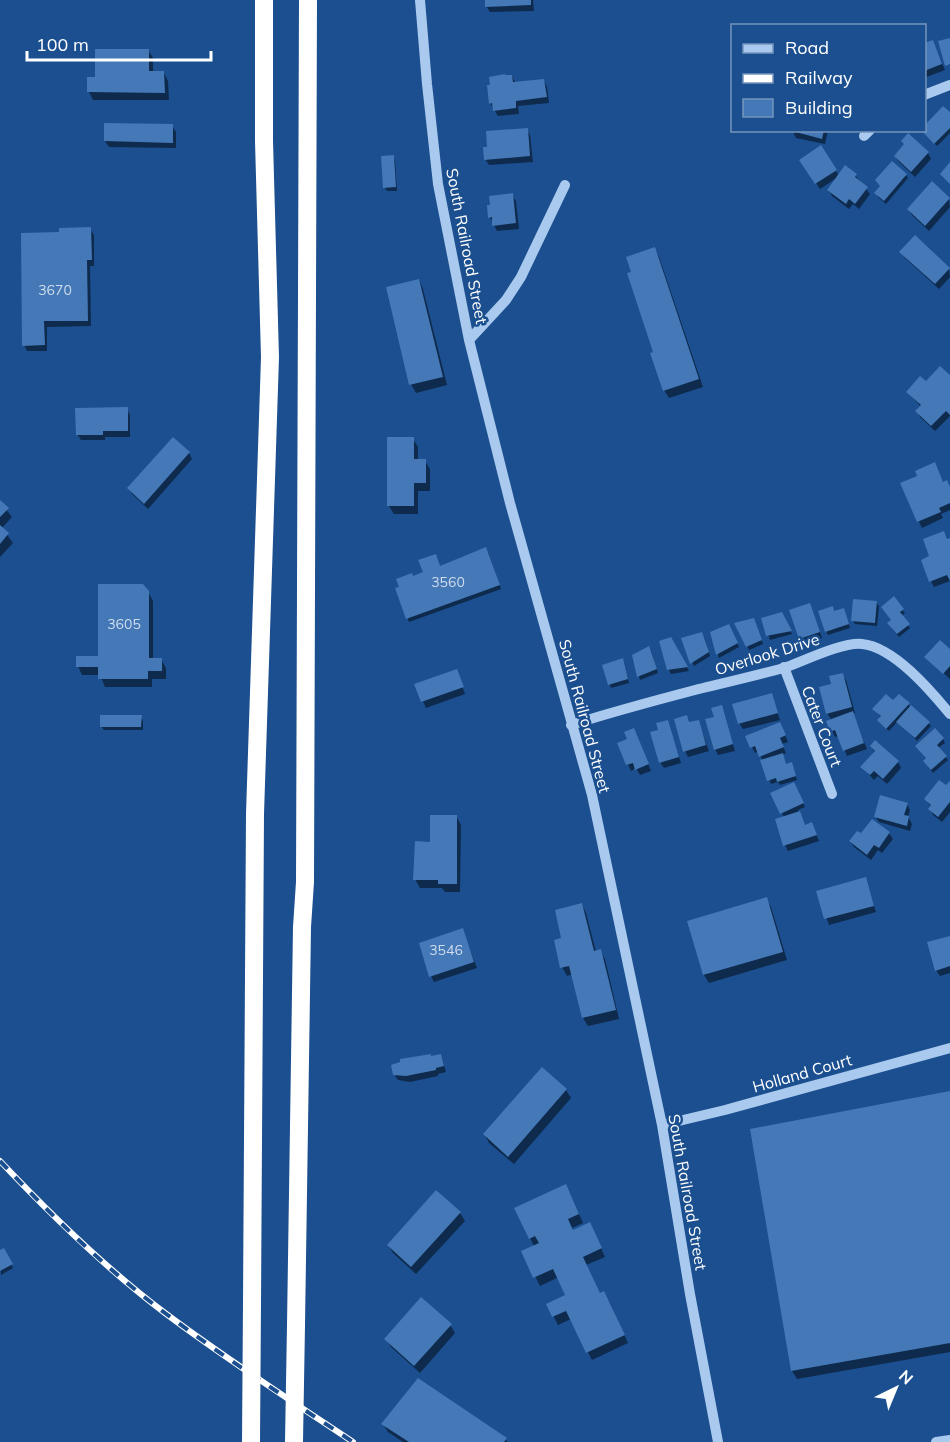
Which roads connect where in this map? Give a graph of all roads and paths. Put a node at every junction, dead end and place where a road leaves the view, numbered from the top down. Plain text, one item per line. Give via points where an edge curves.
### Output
1 (264, 0) edge
2 (308, 0) edge
3 (420, 0) edge
4 (950, 85) edge
5 (926, 94) edge
6 (564, 185) dead end
7 (470, 340) junction
8 (784, 667) junction
9 (950, 714) edge
10 (571, 725) junction
11 (832, 794) dead end
12 (950, 1048) edge
13 (662, 1125) junction
14 (950, 1440) edge
15 (250, 1442) edge
16 (294, 1442) edge
17 (718, 1442) edge
18 (936, 1442) edge

1 - 15 highway, bridge via 270,357 255,802
2 - 16 highway, bridge via 306,807
3 - 7 street, South Railroad Street via 438,184
4 - 5 street
6 - 7 street via 521,277
7 - 10 street, South Railroad Street
8 - 9 street, Overlook Drive via 830,650 861,644 878,649 903,665
8 - 10 street, Overlook Drive
8 - 11 street, Cater Court
10 - 13 street, South Railroad Street via 592,795
12 - 13 street, Holland Court
13 - 17 street, South Railroad Street
14 - 18 street

